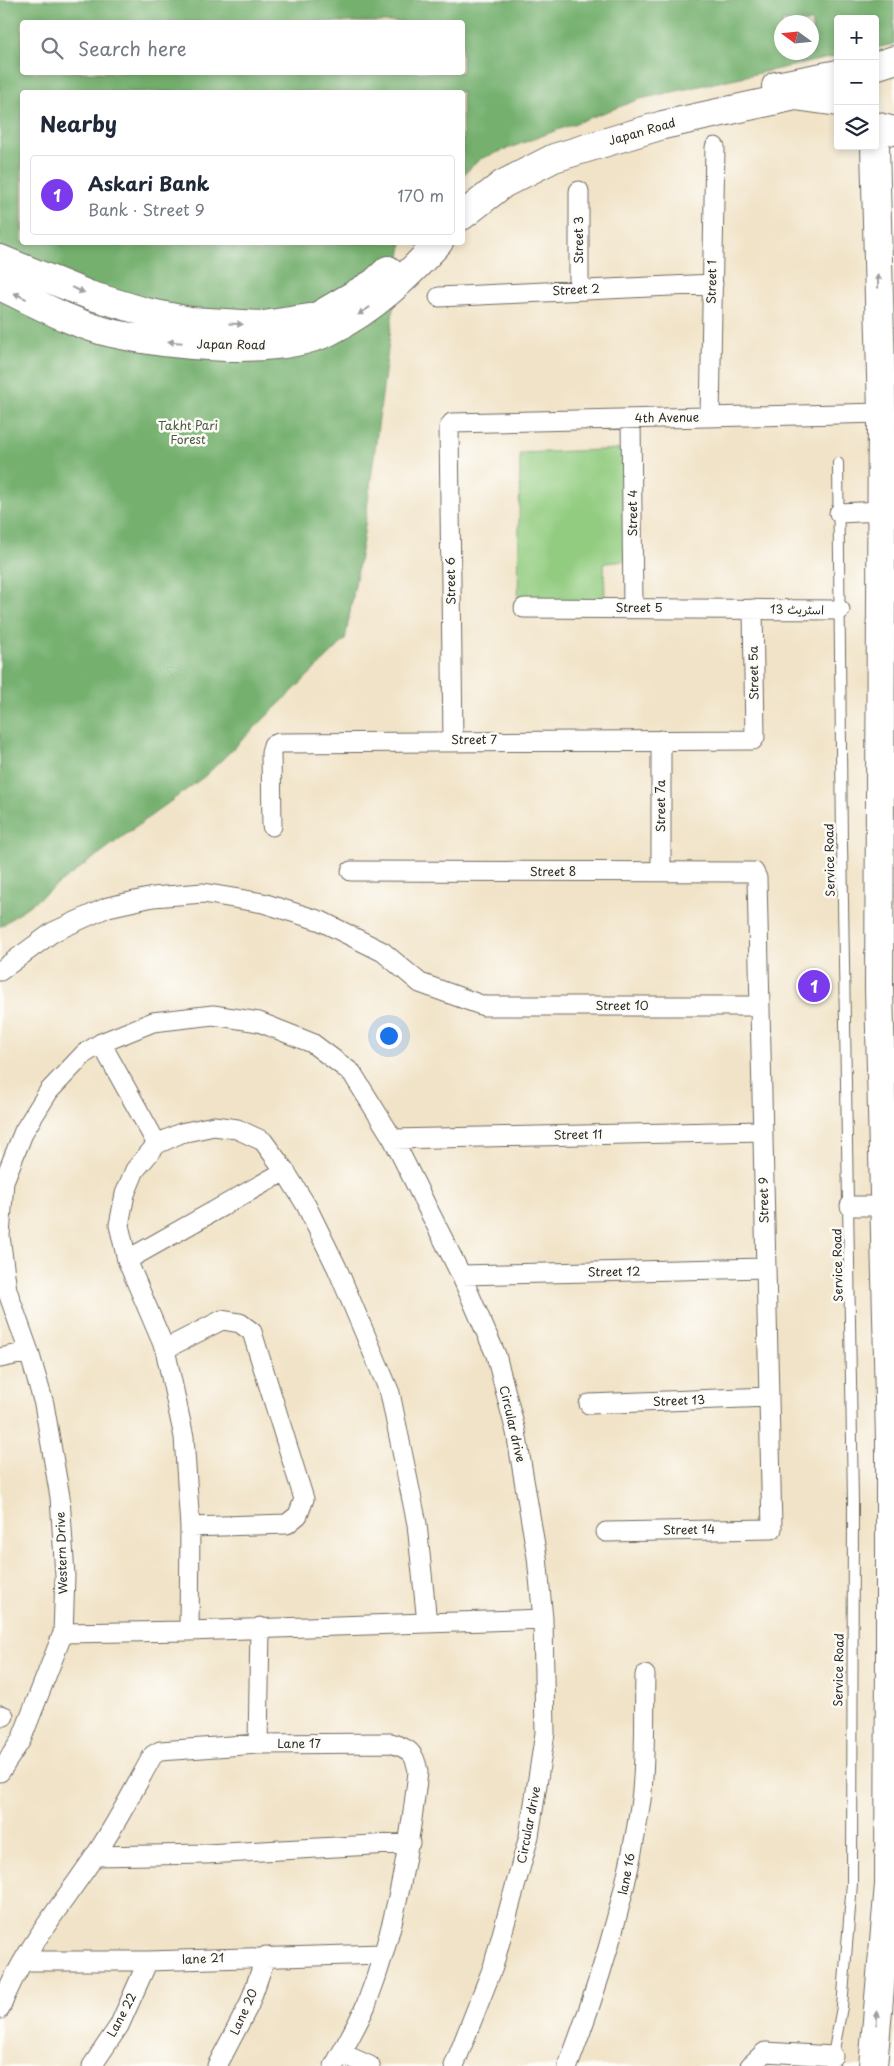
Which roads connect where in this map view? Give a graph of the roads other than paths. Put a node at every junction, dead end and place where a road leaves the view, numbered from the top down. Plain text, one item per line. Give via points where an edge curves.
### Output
1 (894, 60) edge
2 (879, 65) edge
3 (834, 75) edge
4 (834, 101) edge
5 (879, 127) edge
6 (894, 131) edge
7 (715, 148) dead end
8 (875, 150) edge
9 (579, 191) dead end
10 (465, 194) edge
11 (465, 214) edge
12 (415, 245) edge
13 (435, 245) edge
14 (0, 259) edge
15 (712, 284) junction
16 (0, 286) edge
17 (579, 290) junction
18 (439, 297) dead end
19 (882, 413) junction
20 (710, 417) junction
21 (631, 419) junction
22 (452, 423) joint
23 (838, 463) dead end
24 (881, 510) junction
25 (839, 513) junction
26 (524, 608) dead end
27 (633, 608) junction
28 (753, 609) junction
29 (840, 610) junction
30 (755, 737) joint
31 (453, 740) junction
32 (661, 740) junction
33 (272, 826) dead end
34 (351, 872) dead end
35 (661, 872) junction
36 (754, 872) joint
37 (0, 971) edge
38 (887, 988) edge
39 (760, 1006) junction
40 (101, 1043) junction
41 (762, 1131) junction
42 (393, 1139) junction
43 (157, 1144) junction
44 (285, 1171) junction
45 (850, 1206) junction
46 (884, 1206) junction
47 (127, 1260) junction
48 (766, 1268) junction
49 (461, 1275) junction
50 (165, 1349) junction
51 (29, 1352) junction
52 (0, 1358) edge
53 (769, 1397) junction
54 (589, 1404) dead end
55 (190, 1527) junction
56 (772, 1529) joint
57 (606, 1532) dead end
58 (544, 1619) junction
59 (427, 1624) junction
60 (260, 1627) junction
61 (189, 1631) junction
62 (63, 1633) junction
63 (645, 1675) dead end
64 (258, 1744) junction
65 (0, 1772) edge
66 (410, 1843) junction
67 (96, 1856) junction
68 (382, 1954) junction
69 (266, 1956) junction
70 (25, 1960) junction
71 (148, 1961) junction
72 (0, 2009) edge
73 (338, 2060) edge
74 (832, 2061) edge
75 (92, 2066) edge
76 (217, 2066) edge
77 (370, 2066) edge
78 (454, 2066) edge
79 (568, 2066) edge
80 (750, 2066) edge
81 (872, 2066) edge

1 - 2 main road
3 - 10 main road, Japan Road via 686,104 594,128 509,162
4 - 11 main road, Japan Road via 795,96 663,125 563,155 502,184
5 - 6 main road
7 - 15 street, Street 1
19 -> 8 main road
9 - 17 street, Street 3
14 -> 12 main road, Japan Road via 89,295 146,312 190,321 263,325 316,317 374,283
13 -> 16 main road, Japan Road via 402,282 364,312 326,333 282,345 230,347 110,333 68,318
15 - 17 street, Street 2
15 - 20 street, Street 1
17 - 18 street, Street 2
19 - 20 street, 4th Avenue
19 - 24 main road
20 - 21 street, 4th Avenue
21 - 22 street, 4th Avenue
21 - 27 street, Street 4
22 - 31 street, Street 6
23 - 25 lane, Service Road
24 - 25 street
24 - 38 main road
25 - 29 lane, Service Road
26 - 27 street, Street 5
27 - 28 street, Street 5
28 - 29 street, اسٹریٹ 13
28 - 30 street, Street 5a
29 - 45 lane, Service Road
30 - 32 street, Street 7 via 749,741
31 - 32 street, Street 7
31 - 33 street, Street 7 via 273,745
32 - 35 street, Street 7a
34 - 35 street, Street 8
35 - 36 street, Street 8
36 - 39 street, Street 9 via 757,878
37 - 39 street, Street 10 via 53,932 108,907 153,897 203,893 264,903 321,921 383,952 420,983 484,1006
38 - 46 main road
39 - 41 street, Street 9
40 - 42 street, Circular drive via 153,1022 213,1015 259,1022 312,1043 352,1073
40 - 43 street
40 - 51 street, Western Drive via 84,1054 49,1091 24,1131 4,1182 0,1236 7,1290
41 - 42 street, Street 11
41 - 48 street, Street 9
42 - 49 street, Circular drive
43 - 44 street via 198,1128 237,1129 262,1141
43 - 47 street via 135,1170 125,1194 119,1225
44 - 47 street
44 - 59 street via 337,1268 390,1393 417,1524
45 - 46 street
45 - 74 lane, Service Road via 852,1883 842,2007
81 -> 46 main road via 889,1885 890,1440
47 - 50 street
48 - 49 street, Street 12
48 - 53 street, Street 9
49 - 58 street, Circular drive via 496,1355 516,1432
50 - 55 street via 184,1436
50 - 55 street via 222,1320 240,1323 252,1332 304,1500 298,1515 287,1524
51 - 52 street
51 - 62 street, Western Drive via 44,1404 60,1497 65,1576
53 - 54 street, Street 13
53 - 56 street, Street 9
55 - 61 street
56 - 57 street, Street 14
58 - 59 street
58 - 78 street, Circular drive via 545,1733 529,1836 493,1968
59 - 60 street
60 - 61 street
60 - 64 street
61 - 62 street
62 - 65 street, Western Drive via 21,1740
63 - 79 street, lane 16 via 641,1798 620,1910 588,2016
64 - 66 street, Lane 17 via 391,1743 409,1749 418,1772
64 - 67 street, Lane 17 via 160,1751 153,1755
66 - 67 street via 206,1854
66 - 68 street, Lane 17
67 - 70 street, Lane 17
68 - 69 street, lane 21
68 - 73 street, Lane 17 via 366,2006
69 - 71 street, lane 21
69 - 76 street, Lane 20 via 249,2005
70 - 71 street, lane 21
70 - 72 street, Lane 17
71 - 75 street, Lane 22 via 119,2026
73 - 77 street
74 - 80 street via 765,2052

